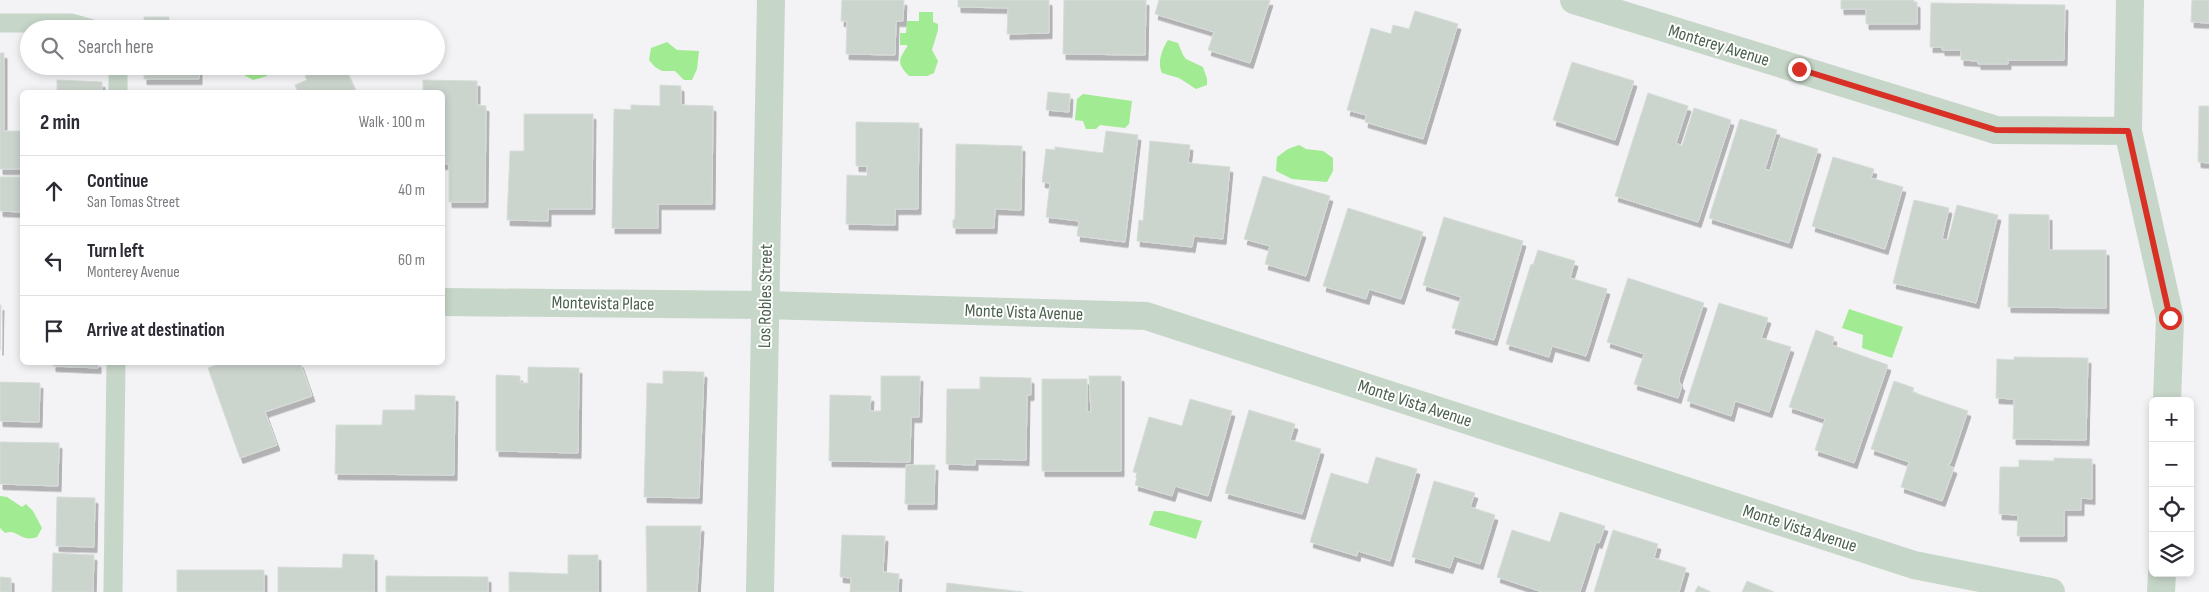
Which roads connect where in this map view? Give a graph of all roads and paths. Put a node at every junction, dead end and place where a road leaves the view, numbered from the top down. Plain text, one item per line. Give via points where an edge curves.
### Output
1 (771, 0) edge
2 (1574, 0) edge
3 (2130, 0) edge
4 (0, 23) edge
5 (20, 23) edge
6 (118, 75) edge
7 (118, 90) edge
8 (2128, 131) junction
9 (445, 302) edge
10 (764, 305) junction
11 (116, 365) edge
12 (2167, 397) edge
13 (2162, 577) edge
14 (113, 592) edge
15 (760, 592) edge
16 (2051, 592) edge
17 (2161, 592) edge

1 - 10 street, Los Robles Street
2 - 8 street, Monterey Avenue via 1996,130
3 - 8 street
4 - 5 lane
6 - 7 lane
8 - 12 street via 2170,318
9 - 10 street, Montevista Place
10 - 15 street, Los Robles Street
10 - 16 street, Monte Vista Avenue via 1146,316 1914,565
11 - 14 lane
13 - 17 street

